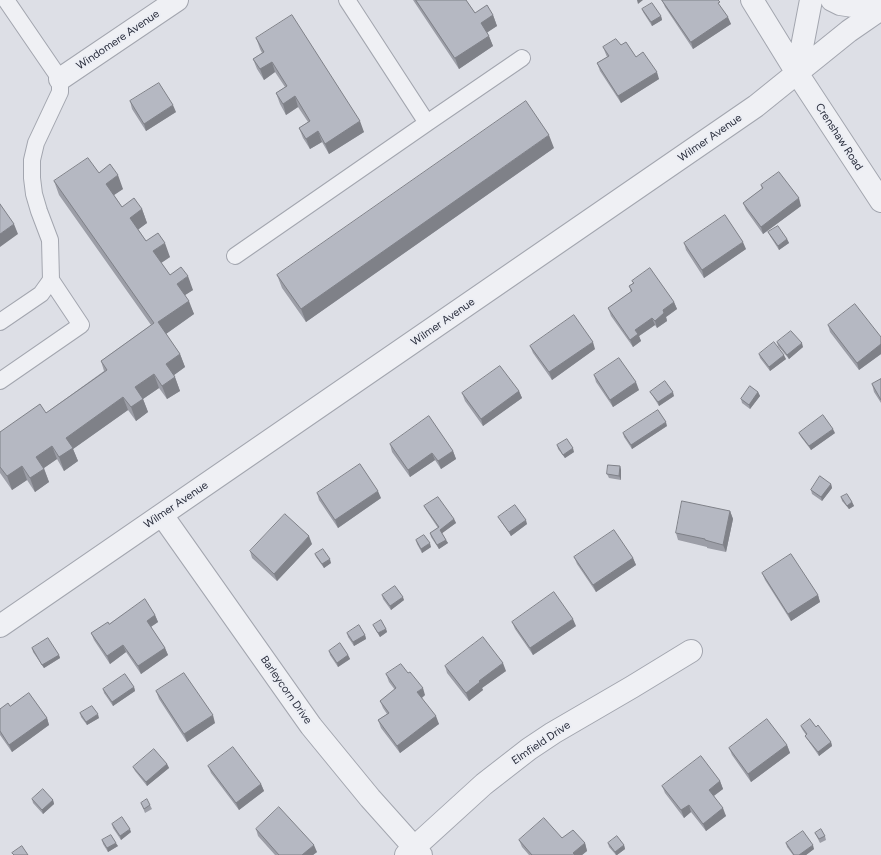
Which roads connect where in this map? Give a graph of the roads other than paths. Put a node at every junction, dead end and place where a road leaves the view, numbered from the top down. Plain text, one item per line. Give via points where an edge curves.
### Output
1 (6, 0) edge
2 (177, 0) edge
3 (347, 0) edge
4 (752, 0) edge
5 (811, 0) edge
6 (832, 0) edge
7 (880, 10) edge
8 (522, 58) dead end
9 (797, 74) junction
10 (60, 79) junction
11 (427, 123) junction
12 (881, 201) edge
13 (235, 256) dead end
14 (51, 280) junction
15 (0, 322) edge
16 (0, 382) edge
17 (162, 515) junction
18 (0, 626) edge
19 (691, 650) dead end
20 (414, 852) edge

1 - 10 lane
2 - 10 street, Windomere Avenue
3 - 11 lane
4 - 9 street, Crenshaw Road
5 - 9 street
6 - 7 street, Wilmer Avenue via 840,4
7 - 9 street, Wilmer Avenue via 849,31
8 - 11 lane
9 - 12 street, Crenshaw Road
9 - 17 street, Wilmer Avenue via 756,106
10 - 14 lane via 60,92 36,142 32,160 34,194 50,240
11 - 13 lane
14 - 15 lane via 41,294
14 - 16 lane via 81,325
17 - 18 street, Wilmer Avenue
17 - 20 street, Barleycorn Drive via 311,726
19 - 20 street, Elmfield Drive via 529,749 484,784

